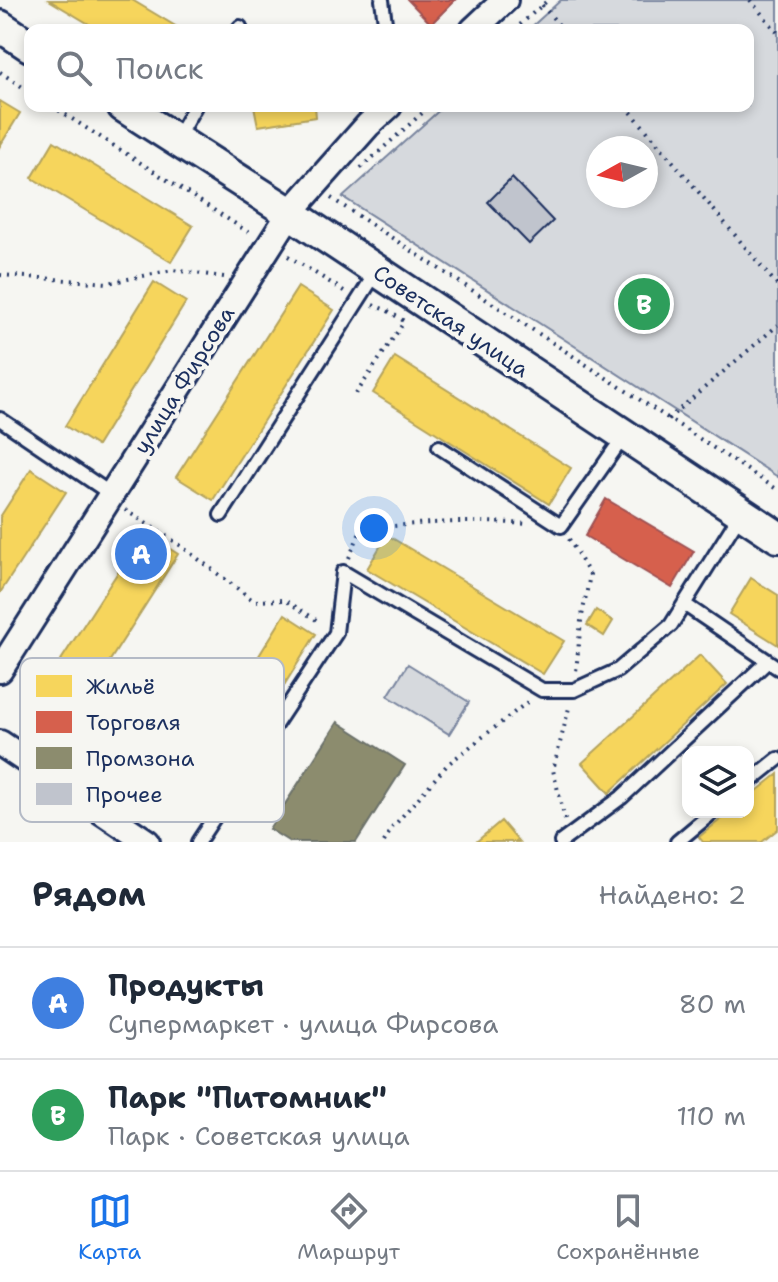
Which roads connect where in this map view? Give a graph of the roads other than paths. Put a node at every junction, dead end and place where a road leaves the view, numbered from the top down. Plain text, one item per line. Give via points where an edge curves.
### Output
1 (382, 0) edge
2 (505, 0) edge
3 (385, 24) edge
4 (479, 24) edge
5 (0, 26) edge
6 (24, 42) edge
7 (132, 112) edge
8 (192, 112) edge
9 (382, 112) edge
10 (176, 140) junction
11 (290, 213) junction
12 (377, 271) junction
13 (0, 419) edge
14 (624, 436) junction
15 (439, 447) dead end
16 (110, 497) junction
17 (741, 513) junction
18 (221, 515) dead end
19 (778, 537) edge
20 (684, 604) junction
21 (773, 665) edge
22 (0, 670) edge
23 (284, 712) edge
24 (0, 743) edge
25 (20, 757) edge
26 (778, 759) edge
27 (754, 778) edge
28 (706, 818) edge
29 (116, 822) edge
30 (211, 822) edge
31 (564, 838) edge
32 (144, 841) edge
33 (198, 842) edge
34 (677, 842) edge

1 - 3 lane
2 - 4 street
5 - 6 street
7 - 10 street, Советская улица
8 - 10 lane
9 - 11 street, улица Фирсова
10 - 11 street, Советская улица
11 - 12 street, Советская улица
11 - 16 street, улица Фирсова
12 - 14 street, Советская улица
12 - 18 lane
13 - 16 lane
14 - 15 lane via 561,526
14 - 17 street, Советская улица
16 - 22 street, улица Фирсова
17 - 19 street, Советская улица
17 - 20 lane
20 - 21 lane
20 - 23 lane via 671,625 618,670 574,690 542,690 343,572 336,633
21 - 31 lane via 622,797
24 - 25 street
26 - 27 lane
28 - 34 lane
29 - 32 street
30 - 33 lane

